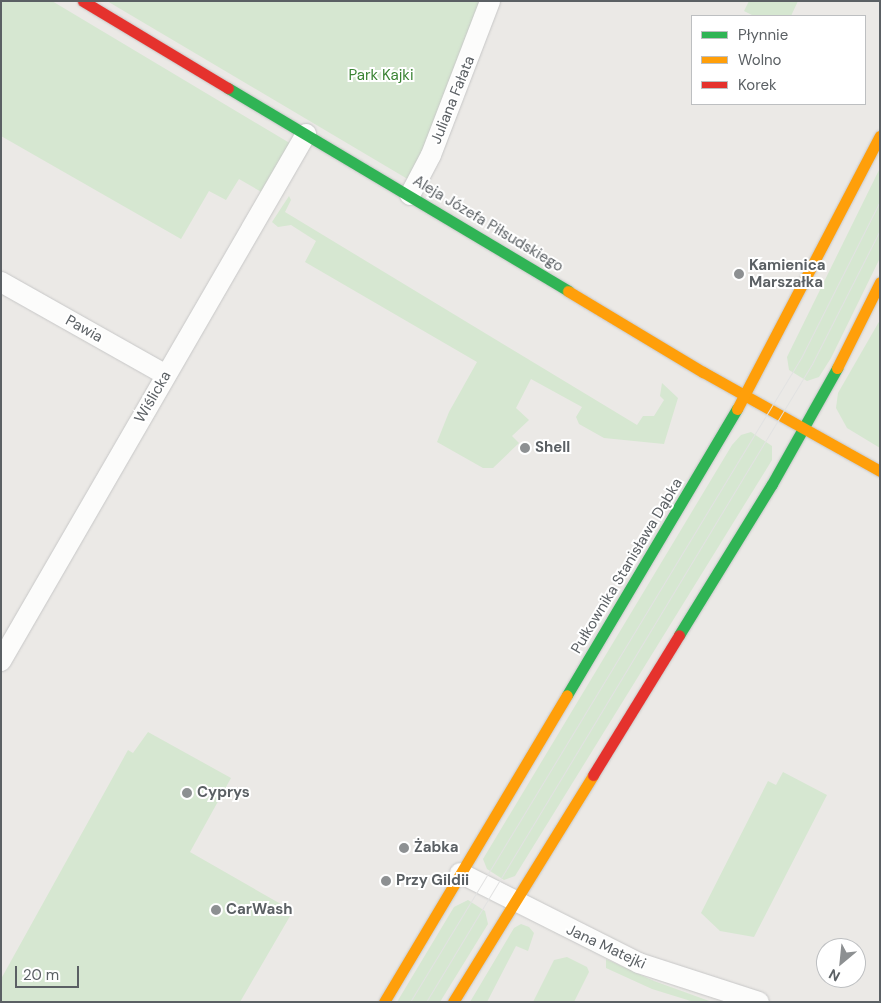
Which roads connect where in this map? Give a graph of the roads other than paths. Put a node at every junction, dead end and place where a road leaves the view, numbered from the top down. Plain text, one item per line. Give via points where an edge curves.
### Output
1 (83, 1) edge
2 (490, 1) edge
3 (306, 134) junction
4 (880, 136) edge
5 (410, 195) junction
6 (1, 282) edge
7 (880, 282) edge
8 (166, 375) junction
9 (745, 396) junction
10 (804, 428) junction
11 (880, 471) edge
12 (1, 660) edge
13 (460, 873) junction
14 (514, 903) junction
15 (384, 1002) edge
16 (453, 1002) edge
17 (760, 1002) edge

1 - 3 street, Aleja Józefa Piłsudskiego
2 - 5 street, Juliana Fałata via 431,155
3 - 5 street, Aleja Józefa Piłsudskiego
3 - 8 street, Wiślicka
4 - 9 street, Pułkownika Stanisława Dąbka
5 - 9 street, Aleja Józefa Piłsudskiego
6 - 8 street, Pawia
7 - 10 street
8 - 12 street, Wiślicka
9 - 10 street, Aleja Józefa Piłsudskiego
9 - 13 street, Pułkownika Stanisława Dąbka
10 - 11 street, Aleja Józefa Piłsudskiego
10 - 14 street
13 - 14 street, Jana Matejki
13 - 15 street, Pułkownika Stanisława Dąbka
14 - 16 street
14 - 17 street, Jana Matejki via 639,963

